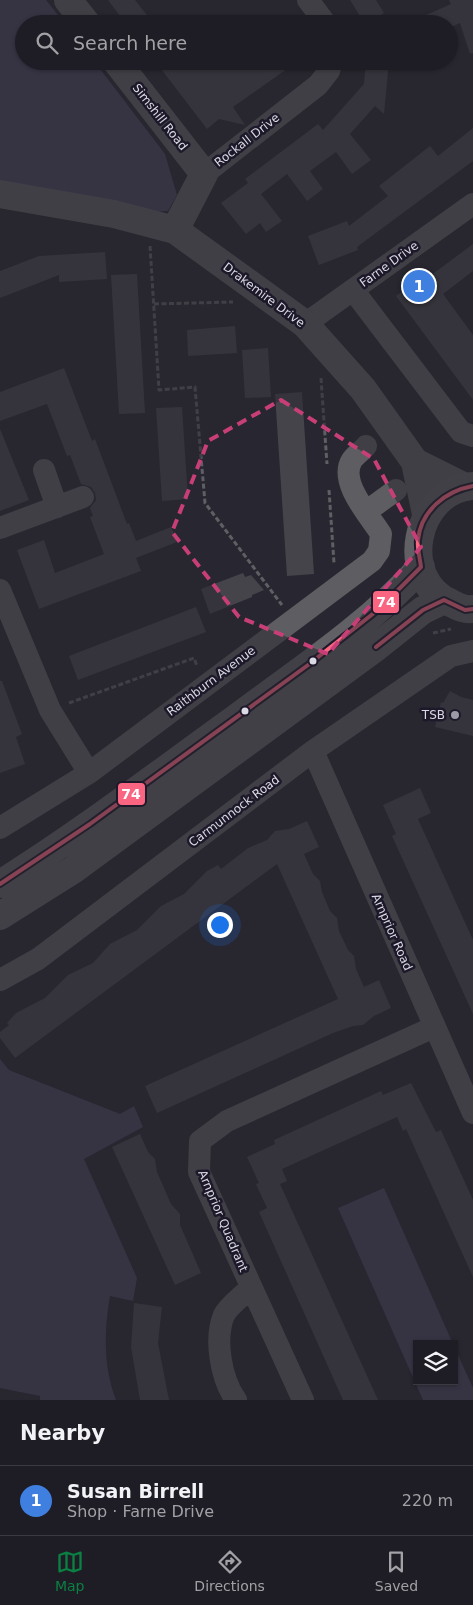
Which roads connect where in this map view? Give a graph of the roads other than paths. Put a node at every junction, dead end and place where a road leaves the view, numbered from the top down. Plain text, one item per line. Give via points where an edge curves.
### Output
1 (68, 0) edge
2 (308, 0) edge
3 (80, 15) edge
4 (319, 15) edge
5 (123, 70) edge
6 (330, 70) edge
7 (204, 174) junction
8 (0, 194) edge
9 (473, 204) edge
10 (174, 230) junction
11 (353, 290) junction
12 (305, 324) junction
13 (473, 436) edge
14 (366, 446) dead end
15 (415, 462) junction
16 (44, 470) dead end
17 (469, 487) edge
18 (396, 490) dead end
19 (83, 497) dead end
20 (57, 507) junction
21 (367, 510) junction
22 (426, 514) junction
23 (0, 528) edge
24 (421, 567) junction
25 (0, 590) edge
26 (444, 600) junction
27 (473, 609) edge
28 (473, 651) edge
29 (313, 751) junction
30 (89, 773) junction
31 (0, 828) edge
32 (0, 884) edge
33 (0, 916) edge
34 (0, 980) edge
35 (434, 1027) junction
36 (473, 1112) edge
37 (251, 1287) junction
38 (236, 1400) edge
39 (303, 1400) edge

1 - 3 street
2 - 4 street
5 - 7 street, Simshill Road
6 - 7 street, Rockall Drive via 318,85
7 - 10 street, Rockall Drive
8 - 10 street, Drakemire Drive via 114,214
9 - 11 street, Farne Drive
10 - 12 street, Drakemire Drive
11 - 12 street, Farne Drive
11 - 13 street via 461,432
12 - 15 street, Drakemire Drive via 363,389
14 - 21 street, Raithburn Avenue via 351,461 348,478 353,493
15 - 17 street, Drakemire Drive
15 - 22 street, Drakemire Drive
16 - 20 street
17 - 22 main road via 444,496
18 - 21 street
19 - 20 street
20 - 23 street
21 - 30 street, Raithburn Avenue via 381,534 379,551 372,561
22 - 24 main road via 418,539
24 - 26 main road via 429,586
24 - 32 main road via 404,586 330,649 56,848
25 - 30 street via 50,710
26 - 27 main road via 466,610
26 - 33 main road via 423,610 73,870
28 - 29 street, Carmunnock Road via 451,656
29 - 34 street, Carmunnock Road via 38,959
29 - 35 street, Arnprior Road
30 - 31 street, Raithburn Avenue
35 - 36 street, Arnprior Road
35 - 37 street, Arnprior Quadrant via 227,1121 200,1141 199,1172
37 - 38 street via 225,1314 219,1341 228,1389
37 - 39 street, Arnprior Quadrant

